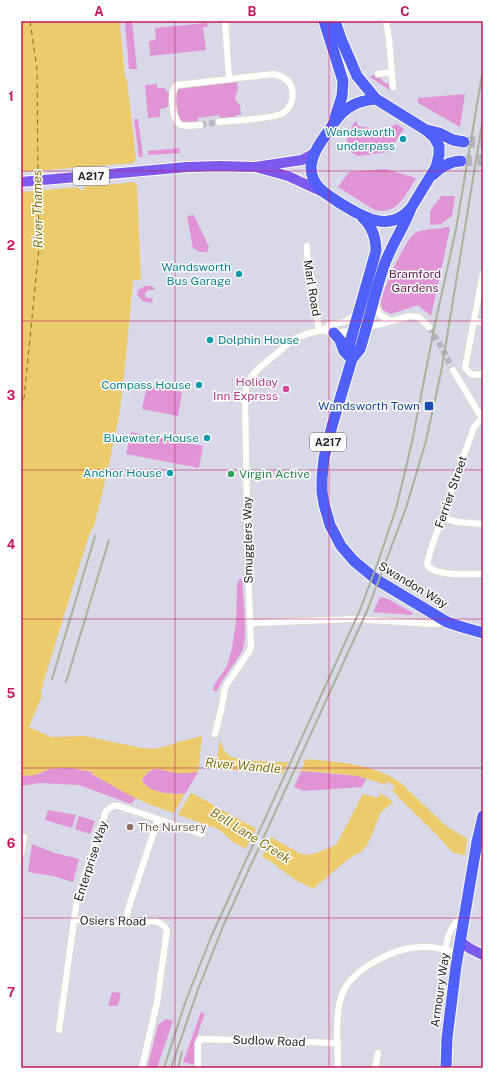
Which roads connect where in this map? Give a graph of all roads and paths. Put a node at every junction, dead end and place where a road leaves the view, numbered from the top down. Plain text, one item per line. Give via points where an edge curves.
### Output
1 (225, 21) edge
2 (324, 21) edge
3 (336, 21) edge
4 (386, 21) edge
5 (392, 72) junction
6 (378, 74) dead end
7 (229, 78) junction
8 (393, 87) dead end
9 (376, 99) junction
10 (335, 121) junction
11 (219, 122) tunnel mouth
12 (200, 124) tunnel mouth
13 (426, 130) junction
14 (464, 142) tunnel mouth
15 (315, 152) junction
16 (461, 161) tunnel mouth
17 (256, 167) junction
18 (429, 180) junction
19 (21, 182) edge
20 (325, 193) junction
21 (411, 208) junction
22 (360, 215) junction
23 (307, 246) dead end
24 (483, 273) edge
25 (374, 303) junction
26 (359, 313) junction
27 (391, 321) junction
28 (474, 322) junction
29 (483, 322) edge
30 (428, 326) tunnel mouth
31 (366, 328) junction
32 (321, 330) junction
33 (354, 331) junction
34 (334, 333) junction
35 (352, 359) junction
36 (453, 370) tunnel mouth
37 (483, 374) edge
38 (482, 419) edge
39 (442, 518) junction
40 (483, 524) edge
41 (483, 574) edge
42 (447, 622) junction
43 (251, 623) junction
44 (483, 633) edge
45 (215, 734) dead end
46 (483, 816) edge
47 (158, 819) junction
48 (202, 834) dead end
49 (24, 837) dead end
50 (21, 854) edge
51 (464, 916) junction
52 (75, 919) junction
53 (128, 923) junction
54 (460, 941) junction
55 (446, 949) junction
56 (458, 954) junction
57 (483, 955) edge
58 (59, 1030) dead end
59 (338, 1043) junction
60 (378, 1053) dead end
61 (142, 1068) edge
62 (198, 1068) edge
63 (338, 1068) edge
64 (375, 1068) edge
65 (446, 1068) edge

1 - 7 street
2 - 10 highway via 343,81
3 - 9 highway via 357,76
4 - 5 street
5 - 6 street
5 - 8 street
7 - 11 street via 278,75 290,84 293,97 288,108 280,114
7 - 12 street via 180,83 174,87 172,94 176,121 184,126
9 - 10 highway, A217 via 352,104
9 - 13 highway, A217
10 - 15 highway, A217
13 - 14 highway
13 - 18 highway, A217 via 437,141 439,149 436,167
15 - 17 main road, A217 via 302,160
15 - 20 highway, A217 via 311,165 312,176 317,186
16 - 18 highway via 441,168
17 - 19 main road, A217 via 202,167
17 - 20 main road, A217 via 288,176
18 - 21 highway, A217
20 - 22 highway, A217
21 - 22 highway, A217 via 404,215 389,220 373,220
21 - 25 highway, Swandon Way / A217 via 387,258
22 - 26 highway, Swandon Way / A217 via 370,226 376,245
23 - 32 street, Marl Road
24 - 28 street
25 - 27 street via 380,315
25 - 31 highway, Swandon Way / A217
26 - 32 street, Smugglers Way
26 - 33 highway, Swandon Way / A217
27 - 30 street via 413,316
27 - 31 street
28 - 29 street
28 - 37 street via 465,368 472,374
31 - 33 street
31 - 35 highway, Swandon Way / A217 via 360,349
32 - 34 street
32 - 43 street, Smugglers Way via 299,337 281,349 254,373 246,389
33 - 34 street
33 - 35 highway, Swandon Way / A217 via 349,346
34 - 35 highway via 344,351
35 - 42 highway, Swandon Way / A217 via 324,458 322,492 327,517 341,546 354,561 377,580
36 - 38 street
38 - 39 street, Ferrier Street via 474,427
39 - 40 street
39 - 41 street, Ferrier Street via 427,559 430,569 445,573
42 - 43 street via 436,624 353,618
42 - 44 highway, Swandon Way / A217
43 - 45 street, Smugglers Way via 251,647 224,691
46 - 51 highway, Armoury Way
47 - 48 street, Enterprise Way
47 - 52 street, Enterprise Way via 115,805 106,811 80,887
47 - 53 street via 128,909
49 - 50 street
51 - 54 highway, Armoury Way
51 - 55 street, Armoury Way via 453,925
52 - 53 street, Osiers Road
52 - 58 street, Osiers Road
53 - 61 street, Osiers Road via 156,922 167,930 157,1002
54 - 56 highway, Armoury Way
54 - 57 main road
55 - 56 street
55 - 59 street via 421,947 403,950 385,957 355,975 343,992 340,1003
56 - 65 highway, Armoury Way via 447,1038
59 - 62 street, Sudlow Road via 200,1039
59 - 63 street
60 - 64 street

